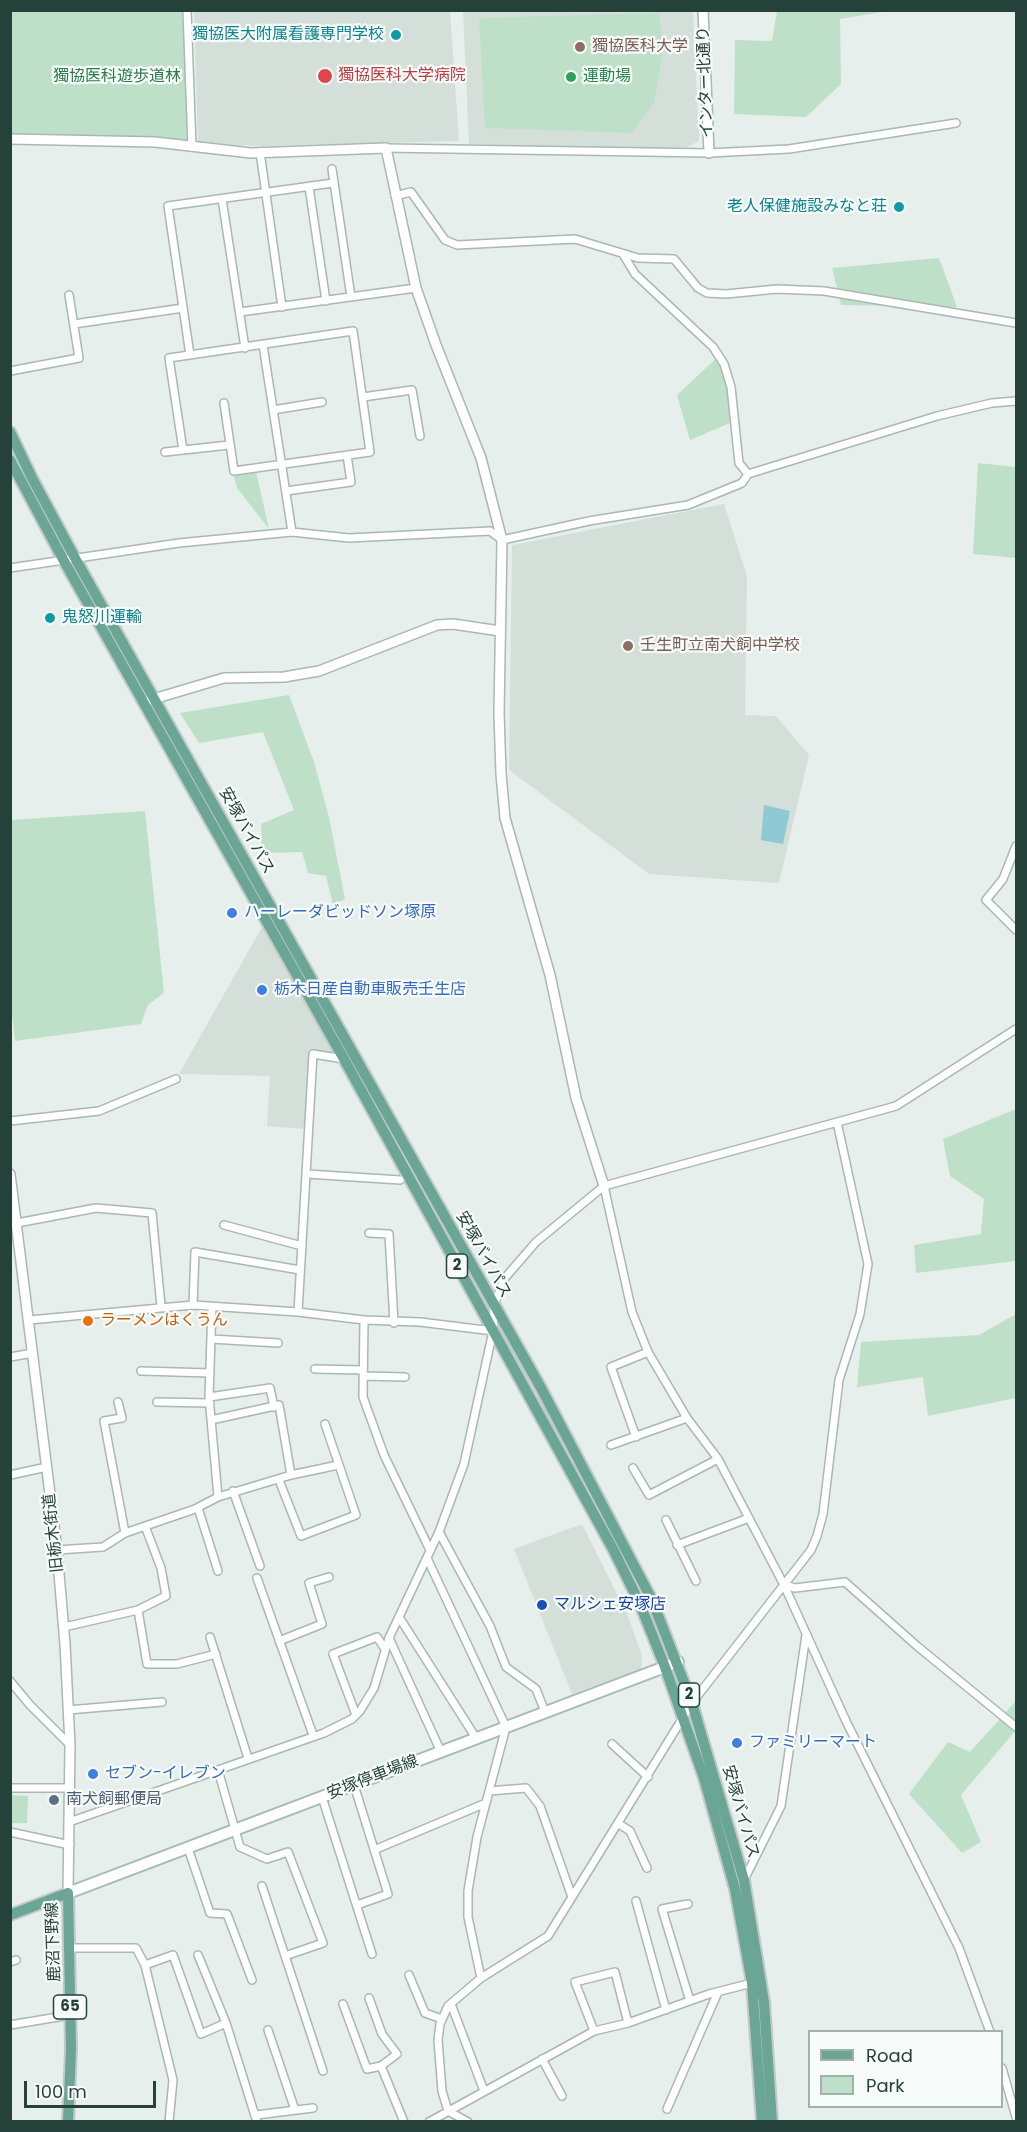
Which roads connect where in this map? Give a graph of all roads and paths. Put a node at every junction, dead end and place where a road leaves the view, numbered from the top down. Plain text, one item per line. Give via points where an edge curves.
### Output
1 (187, 10) edge
2 (703, 10) edge
3 (956, 123) dead end
4 (10, 139) edge
5 (192, 147) junction
6 (386, 148) junction
7 (260, 152) junction
8 (709, 153) junction
9 (332, 169) dead end
10 (333, 183) junction
11 (309, 187) junction
12 (267, 194) junction
13 (394, 196) junction
14 (222, 199) junction
15 (623, 254) junction
16 (416, 288) junction
17 (69, 295) dead end
18 (351, 297) junction
19 (326, 301) junction
20 (282, 307) junction
21 (183, 308) junction
22 (240, 312) junction
23 (1017, 323) edge
24 (74, 324) junction
25 (263, 345) junction
26 (245, 348) junction
27 (190, 355) junction
28 (10, 371) edge
29 (363, 397) junction
30 (1017, 401) edge
31 (322, 402) dead end
32 (224, 403) dead end
33 (273, 410) junction
34 (10, 432) edge
35 (420, 436) dead end
36 (229, 445) junction
37 (183, 450) junction
38 (165, 452) dead end
39 (347, 455) junction
40 (13, 460) edge
41 (281, 463) junction
42 (748, 474) junction
43 (286, 491) junction
44 (292, 532) junction
45 (502, 540) junction
46 (69, 560) junction
47 (10, 568) edge
48 (500, 631) junction
49 (149, 700) junction
50 (1017, 846) edge
51 (1017, 930) edge
52 (1017, 1029) edge
53 (344, 1059) junction
54 (176, 1078) dead end
55 (10, 1121) edge
56 (837, 1122) junction
57 (10, 1174) edge
58 (307, 1174) junction
59 (400, 1180) dead end
60 (604, 1186) junction
61 (17, 1223) junction
62 (224, 1225) dead end
63 (369, 1233) dead end
64 (302, 1246) junction
65 (300, 1270) junction
66 (194, 1305) junction
67 (494, 1305) junction
68 (161, 1306) junction
69 (212, 1307) junction
70 (298, 1312) junction
71 (30, 1320) junction
72 (364, 1320) junction
73 (394, 1323) junction
74 (493, 1331) junction
75 (211, 1339) junction
76 (278, 1343) dead end
77 (648, 1352) junction
78 (33, 1353) junction
79 (10, 1357) edge
80 (315, 1369) dead end
81 (141, 1371) dead end
82 (210, 1373) junction
83 (363, 1373) junction
84 (405, 1377) dead end
85 (209, 1400) junction
86 (118, 1402) dead end
87 (157, 1402) dead end
88 (274, 1407) junction
89 (687, 1418) junction
90 (211, 1420) junction
91 (325, 1424) dead end
92 (636, 1437) junction
93 (611, 1445) dead end
94 (718, 1460) junction
95 (338, 1465) junction
96 (47, 1467) junction
97 (633, 1468) dead end
98 (10, 1474) edge
99 (291, 1475) junction
100 (279, 1480) junction
101 (233, 1491) junction
102 (218, 1497) junction
103 (198, 1508) junction
104 (749, 1518) junction
105 (666, 1520) dead end
106 (145, 1526) junction
107 (439, 1532) junction
108 (125, 1533) junction
109 (677, 1545) junction
110 (57, 1550) junction
111 (430, 1550) junction
112 (427, 1558) junction
113 (260, 1566) dead end
114 (218, 1571) dead end
115 (329, 1577) dead end
116 (257, 1578) dead end
117 (696, 1581) dead end
118 (784, 1585) junction
119 (138, 1610) junction
120 (399, 1617) junction
121 (64, 1627) junction
122 (806, 1634) junction
123 (210, 1637) dead end
124 (389, 1638) junction
125 (279, 1641) junction
126 (385, 1649) junction
127 (216, 1654) junction
128 (678, 1662) junction
129 (665, 1667) junction
130 (10, 1680) edge
131 (162, 1702) dead end
132 (692, 1703) junction
133 (68, 1710) junction
134 (545, 1712) junction
135 (356, 1715) junction
136 (684, 1719) junction
137 (506, 1727) junction
138 (1017, 1727) edge
139 (313, 1735) junction
140 (476, 1738) junction
141 (612, 1744) dead end
142 (70, 1745) junction
143 (441, 1752) junction
144 (248, 1758) junction
145 (218, 1770) junction
146 (648, 1777) junction
147 (354, 1785) junction
148 (10, 1788) edge
149 (70, 1788) junction
150 (489, 1791) junction
151 (322, 1797) junction
152 (486, 1803) junction
153 (69, 1822) junction
154 (619, 1824) junction
155 (233, 1831) junction
156 (10, 1832) edge
157 (70, 1845) junction
158 (188, 1848) junction
159 (374, 1850) junction
160 (647, 1868) dead end
161 (744, 1880) junction
162 (262, 1886) dead end
163 (68, 1893) junction
164 (572, 1897) junction
165 (636, 1901) dead end
166 (688, 1904) dead end
167 (357, 1905) junction
168 (10, 1915) edge
169 (70, 1948) junction
170 (372, 1954) dead end
171 (198, 1955) dead end
172 (285, 1956) junction
173 (145, 1965) junction
174 (409, 1975) dead end
175 (481, 1978) junction
176 (252, 1980) dead end
177 (752, 1983) junction
178 (718, 1992) junction
179 (369, 1998) dead end
180 (690, 2001) junction
181 (343, 2004) dead end
182 (451, 2004) junction
183 (666, 2010) junction
184 (70, 2015) junction
185 (442, 2019) junction
186 (226, 2023) junction
187 (628, 2023) junction
188 (10, 2025) edge
189 (268, 2030) dead end
190 (990, 2030) edge
191 (594, 2031) junction
192 (542, 2059) junction
193 (381, 2066) junction
194 (323, 2071) dead end
195 (1003, 2071) edge
196 (484, 2091) junction
197 (562, 2096) dead end
198 (313, 2108) dead end
199 (667, 2109) dead end
200 (295, 2110) junction
201 (448, 2111) junction
202 (1017, 2117) edge
203 (256, 2118) edge
204 (69, 2121) edge
205 (169, 2121) edge
206 (404, 2121) edge
207 (429, 2121) edge
208 (468, 2121) edge
209 (762, 2121) edge
210 (772, 2121) edge

1 - 5 street
2 - 8 street, インター北通り
3 - 8 street via 789,148
4 - 5 street via 155,142
5 - 7 street
6 - 7 street
6 - 8 street
6 - 13 street
7 - 12 street
9 - 10 street
10 - 11 street
10 - 18 street
11 - 12 street
11 - 19 street
12 - 14 street
12 - 20 street
13 - 15 street via 411,192 445,240 457,245 575,239
13 - 16 street
14 - 21 street via 168,206
14 - 22 street
15 - 23 street via 674,259 707,293 824,291
15 - 42 street via 635,274 713,347 724,364 731,387 739,463
16 - 18 street
16 - 45 street via 476,441
17 - 24 street
18 - 19 street
19 - 20 street
20 - 22 street
21 - 24 street
21 - 27 street
22 - 26 street
24 - 28 street via 79,358
25 - 26 street
25 - 29 street via 353,331
25 - 33 street
26 - 27 street
27 - 37 street via 169,358
29 - 35 street via 412,390
29 - 39 street via 370,452
30 - 42 street via 937,416
31 - 33 street
32 - 36 street
33 - 41 street
34 - 40 main road, 2
36 - 37 street
36 - 41 street via 234,471
37 - 38 street
39 - 41 street
39 - 43 street via 351,482
40 - 46 main road, 安塚バイパス / 2
41 - 43 street
42 - 45 street via 742,483 688,506 589,520
43 - 44 street
44 - 45 street via 349,538 490,531
44 - 46 street via 179,543
45 - 48 street via 504,593
46 - 47 street
46 - 49 main road, 安塚バイパス / 2
48 - 49 street via 437,625 310,673 224,678
48 - 60 street via 500,767 505,818 550,975 576,1098
49 - 53 main road, 安塚バイパス / 2
49 - 67 main road, 安塚バイパス / 2
50 - 51 street via 1003,879 986,900
52 - 56 street via 901,1103
53 - 58 street via 313,1054
53 - 74 main road, 安塚バイパス / 2
54 - 55 street via 99,1111
56 - 60 street
56 - 118 street via 868,1264 860,1314 839,1380 824,1514 811,1550
57 - 61 street, 旧栃木街道
58 - 59 street
58 - 64 street
60 - 67 street via 536,1242 504,1279
60 - 77 street via 632,1312
61 - 68 street via 96,1208 152,1213
61 - 71 street, 旧栃木街道
62 - 64 street
63 - 73 street via 388,1234
64 - 65 street
65 - 66 street via 195,1252
65 - 70 street
66 - 68 street
66 - 69 street
67 - 74 street
67 - 128 main road, 安塚バイパス / 2 via 623,1542
68 - 71 street
69 - 70 street
69 - 75 street
70 - 72 street
71 - 78 street, 旧栃木街道
72 - 73 street
72 - 83 street
73 - 74 street via 420,1322
74 - 107 street via 464,1464
74 - 129 main road, 安塚バイパス / 2 via 613,1549
75 - 76 street
75 - 82 street
77 - 89 street
77 - 92 street via 611,1367
78 - 79 street
78 - 96 street, 旧栃木街道
80 - 83 street
81 - 82 street
82 - 85 street
83 - 84 street
83 - 111 street via 363,1397 384,1455
85 - 87 street
85 - 88 street via 270,1388
85 - 90 street
86 - 108 street via 122,1419 104,1421
88 - 90 street
88 - 99 street via 279,1405
89 - 92 street
89 - 94 street
90 - 102 street
91 - 95 street
92 - 93 street
94 - 97 street via 649,1495
94 - 104 street
95 - 99 street
95 - 100 street via 356,1515 302,1536
96 - 98 street
96 - 110 street, 旧栃木街道
99 - 100 street
100 - 101 street
101 - 102 street
101 - 113 street
102 - 103 street
103 - 106 street
103 - 114 street
104 - 109 street
104 - 118 street
105 - 109 street
106 - 108 street
106 - 119 street via 161,1568 166,1596
107 - 111 street
107 - 134 street via 490,1626 506,1667 536,1689
108 - 110 street via 103,1547
109 - 117 street
110 - 121 street, 旧栃木街道
111 - 112 street
112 - 120 street
112 - 137 street
115 - 125 street via 309,1583 322,1624
116 - 125 street
118 - 122 street
118 - 132 street
118 - 138 street via 795,1588 845,1582
119 - 121 street
119 - 127 street via 147,1664 177,1664
120 - 124 street
120 - 140 street
121 - 133 street, 旧栃木街道
122 - 161 street via 781,1806
122 - 190 street via 959,1948
123 - 127 street
124 - 126 street
124 - 143 street
125 - 139 street
126 - 135 street via 374,1688
126 - 135 street via 377,1637 333,1654
127 - 144 street
128 - 129 main road, 安塚停車場線
128 - 132 main road, 安塚バイパス / 2
129 - 134 main road, 安塚停車場線
129 - 136 main road, 安塚バイパス / 2
130 - 142 street
131 - 133 street
132 - 136 street
132 - 161 main road, 安塚バイパス / 2
133 - 142 street, 旧栃木街道
134 - 137 main road, 安塚停車場線
135 - 139 street via 338,1727
136 - 146 street
136 - 177 main road, 安塚バイパス / 2 via 735,1889
137 - 140 main road, 安塚停車場線
137 - 150 street
139 - 144 street
140 - 143 main road, 安塚停車場線
141 - 146 street
142 - 149 street, 旧栃木街道
143 - 147 main road, 安塚停車場線
144 - 145 street
145 - 153 street
145 - 155 street via 233,1818
146 - 154 street
147 - 151 main road, 安塚停車場線
147 - 159 street
148 - 149 street
149 - 153 street, 旧栃木街道
150 - 152 street
150 - 164 street via 526,1788 540,1806
151 - 155 main road, 安塚停車場線
151 - 167 street
152 - 159 street
152 - 175 street via 468,1891 468,1917
153 - 157 street, 旧栃木街道
154 - 160 street via 630,1831
154 - 164 street
155 - 158 main road, 安塚停車場線
155 - 172 street via 240,1847 267,1859 288,1852 323,1943
156 - 157 street
157 - 163 street, 旧栃木街道
158 - 163 main road, 安塚停車場線
158 - 176 street via 210,1913 227,1914
159 - 167 street via 388,1894
161 - 210 main road, 安塚バイパス / 2 via 764,2002
162 - 172 street
163 - 168 main road, 鹿沼下野線
163 - 169 main road, 鹿沼下野線 / 65
164 - 175 street via 548,1936
165 - 183 street
166 - 180 street via 662,1909
167 - 170 street
169 - 173 street via 136,1948
169 - 184 main road, 鹿沼下野線 / 65
171 - 186 street
172 - 194 street
173 - 186 street via 173,1955 201,2034
173 - 205 street via 173,2080
174 - 185 street via 425,2013
175 - 182 street
177 - 178 street
177 - 209 main road, 安塚バイパス / 2
178 - 180 street
178 - 199 street
179 - 193 street via 382,2034 397,2054
180 - 183 street
181 - 193 street via 367,2069
182 - 185 street
182 - 196 street
183 - 187 street
184 - 188 street
184 - 204 main road, 鹿沼下野線 / 65
185 - 201 street via 438,2040 442,2091
186 - 203 street
187 - 191 street
187 - 191 street via 615,1972 575,1982
189 - 200 street
191 - 192 street
192 - 196 street
192 - 197 street
193 - 206 street
195 - 202 street
196 - 201 street
198 - 200 street
200 - 203 street
201 - 207 street
201 - 208 street

